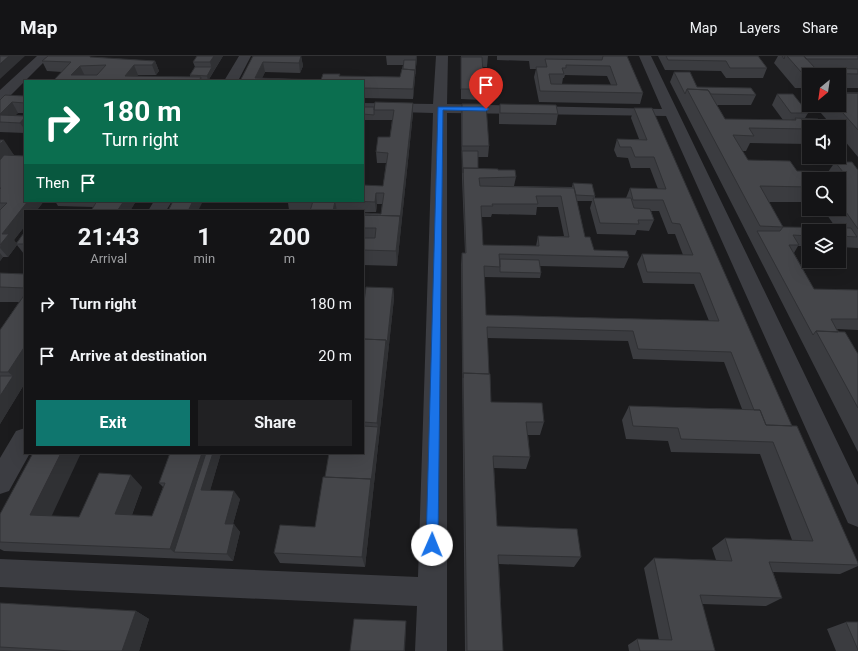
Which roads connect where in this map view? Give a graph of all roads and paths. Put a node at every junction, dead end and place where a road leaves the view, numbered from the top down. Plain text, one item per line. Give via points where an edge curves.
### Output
1 (44, 56) edge
2 (245, 56) edge
3 (442, 56) edge
4 (645, 56) edge
5 (233, 80) edge
6 (0, 99) edge
7 (19, 101) edge
8 (364, 107) edge
9 (440, 108) junction
10 (671, 113) junction
11 (24, 440) edge
12 (0, 482) edge
13 (858, 514) edge
14 (0, 573) edge
15 (431, 592) junction
16 (431, 651) edge

1 - 6 street
2 - 5 street
3 - 9 street
4 - 10 street
6 - 7 street
8 - 9 street
9 - 10 street
9 - 15 street
10 - 13 street
11 - 12 street
14 - 15 street
15 - 16 street

